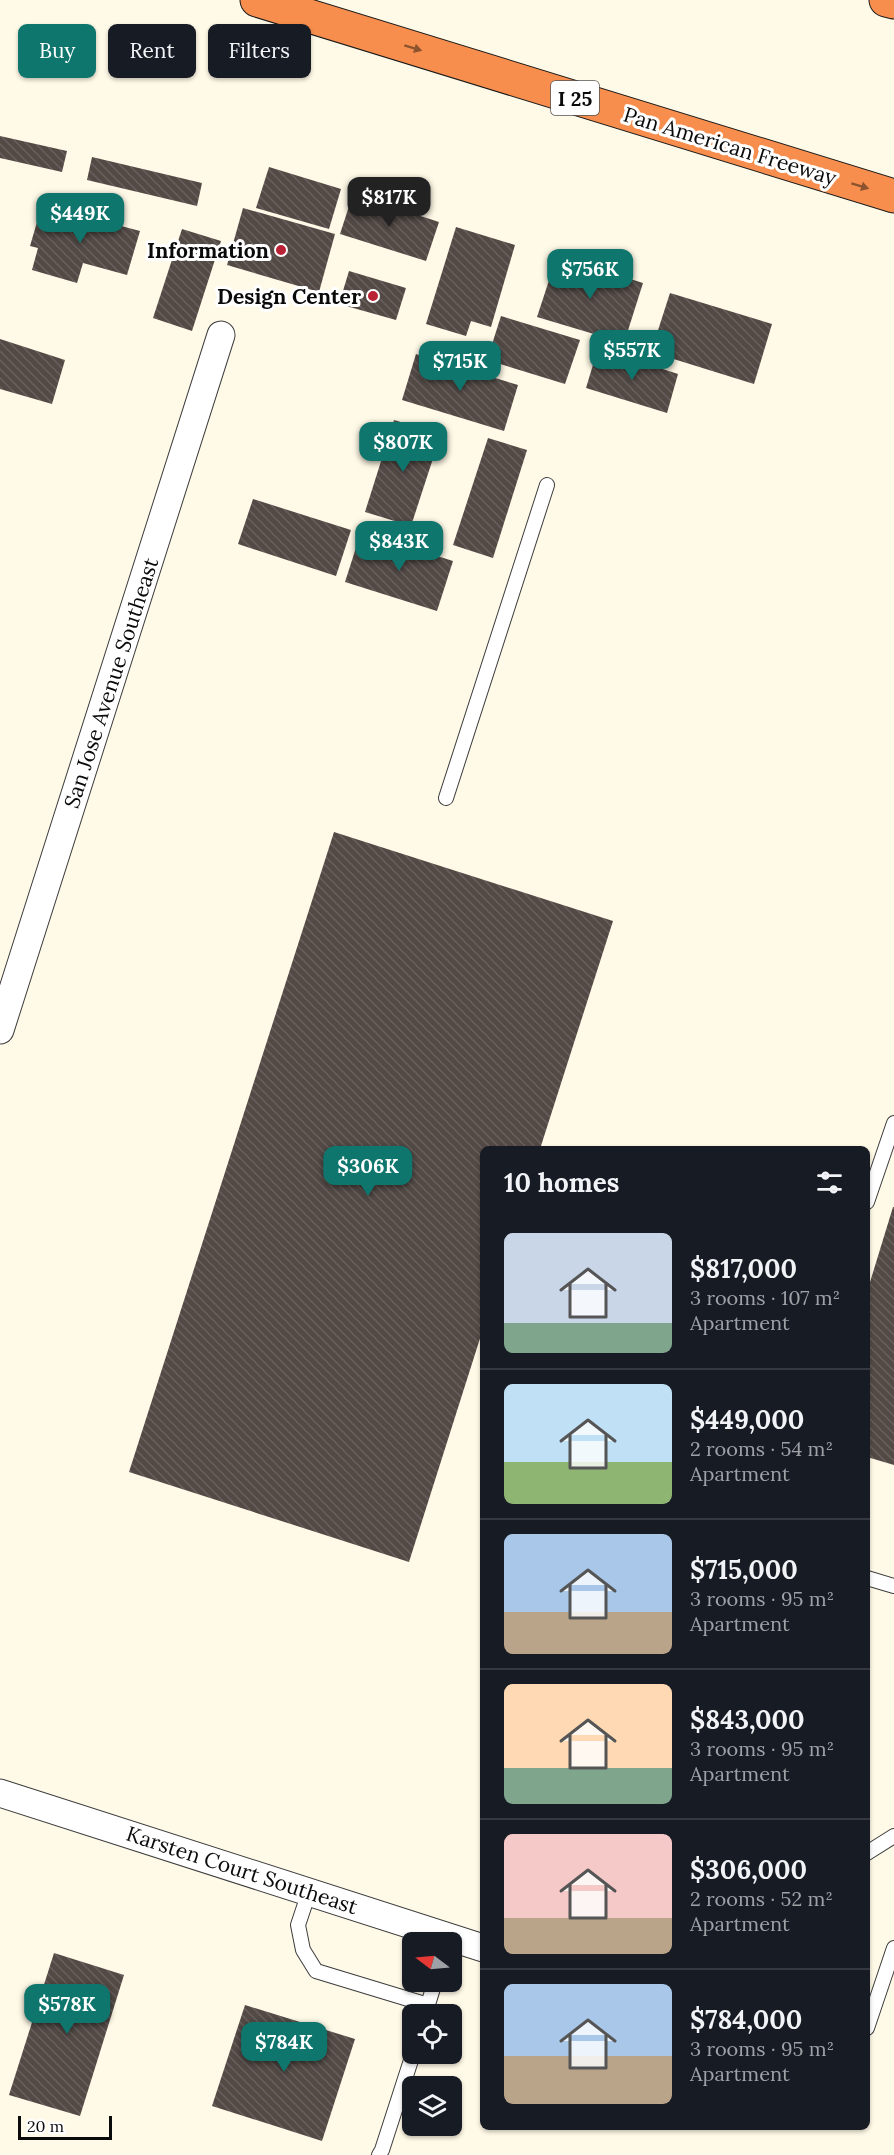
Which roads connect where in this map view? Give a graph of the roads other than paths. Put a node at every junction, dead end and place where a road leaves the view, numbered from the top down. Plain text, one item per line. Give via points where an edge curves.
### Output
1 (256, 0) edge
2 (886, 0) edge
3 (894, 2) edge
4 (894, 196) edge
5 (221, 335) dead end
6 (547, 485) dead end
7 (446, 798) dead end
8 (0, 1030) edge
9 (894, 1123) edge
10 (870, 1193) edge
11 (870, 1579) edge
12 (894, 1586) edge
13 (0, 1793) edge
14 (894, 1836) edge
15 (870, 1851) edge
16 (309, 1892) junction
17 (425, 1932) edge
18 (462, 1943) edge
19 (480, 1947) edge
20 (894, 1948) edge
21 (410, 2004) edge
22 (870, 2019) edge
23 (410, 2064) edge
24 (378, 2155) edge

1 -> 4 highway, Pan American Freeway / I 25
2 - 3 highway
5 - 8 street, San Jose Avenue Southeast
6 - 7 lane
9 - 10 lane
11 - 12 lane
13 - 16 street, Karsten Court Southeast
14 - 15 lane
16 - 17 street, Karsten Court Southeast
16 - 21 lane via 298,1926 303,1950 316,1971
18 - 19 street, Karsten Court Southeast
20 - 22 lane
23 - 24 lane

